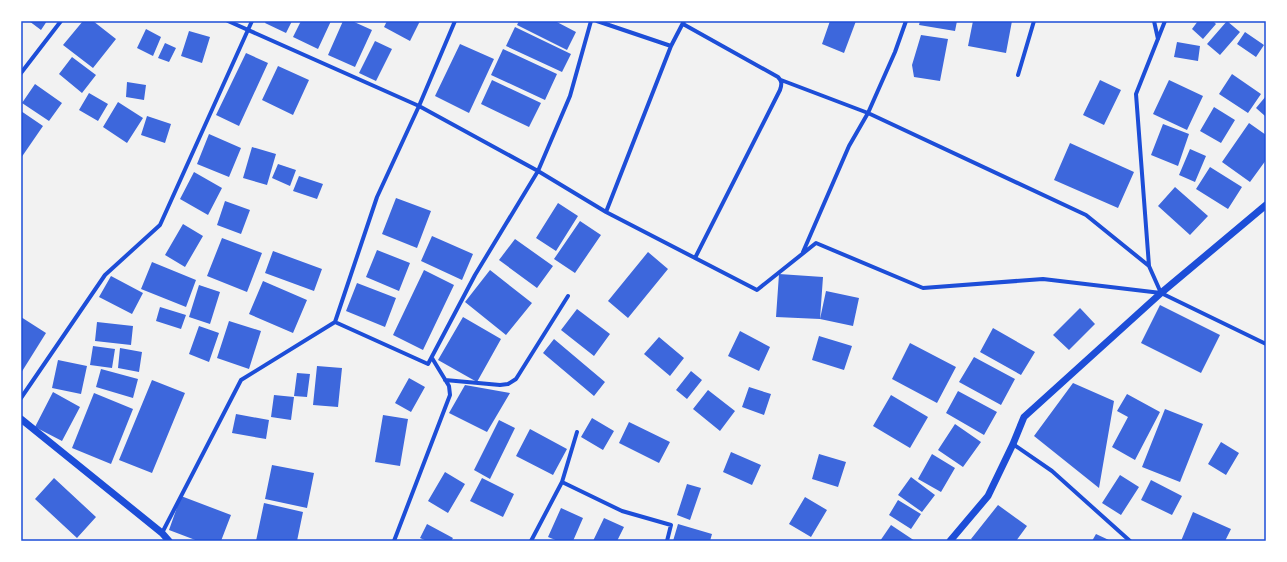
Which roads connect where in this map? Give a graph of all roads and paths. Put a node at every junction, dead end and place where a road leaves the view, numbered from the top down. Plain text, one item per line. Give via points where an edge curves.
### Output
1 (61, 21) edge
2 (228, 21) edge
3 (252, 21) edge
4 (455, 21) edge
5 (591, 21) edge
6 (597, 21) edge
7 (906, 21) edge
8 (1034, 21) edge
9 (1154, 21) edge
10 (1165, 21) edge
11 (684, 22) edge
12 (248, 30) junction
13 (1158, 39) junction
14 (671, 46) junction
15 (21, 73) edge
16 (1018, 75) dead end
17 (781, 80) junction
18 (419, 106) junction
19 (868, 113) junction
20 (538, 171) junction
21 (1266, 205) edge
22 (606, 212) junction
23 (803, 253) junction
24 (695, 258) junction
25 (1149, 266) junction
26 (1161, 293) junction
27 (568, 296) dead end
28 (335, 322) junction
29 (1266, 344) edge
30 (432, 358) junction
31 (445, 380) junction
32 (21, 398) edge
33 (21, 419) edge
34 (577, 432) dead end
35 (1013, 444) junction
36 (562, 482) junction
37 (162, 533) junction
38 (169, 541) edge
39 (394, 541) edge
40 (530, 541) edge
41 (667, 541) edge
42 (950, 541) edge
43 (1130, 541) edge

1 - 15 street
2 - 12 street
3 - 12 street
4 - 18 street
5 - 20 street via 570,96
6 - 14 street
7 - 19 street
8 - 16 street
9 - 13 street
10 - 13 street
11 - 14 street
11 - 17 street
12 - 18 street
12 - 32 street via 160,225 105,276
13 - 25 street via 1136,94
14 - 22 street
17 - 19 street
17 - 24 street via 780,90
18 - 20 street
18 - 28 street via 377,197
19 - 23 street via 849,146
19 - 25 street via 1086,215
20 - 22 street
20 - 30 street via 475,275
21 - 26 street
22 - 24 street
23 - 24 street via 757,290
23 - 26 street via 816,243 924,288 1043,279
25 - 26 street
26 - 29 street
26 - 35 street via 1024,417
27 - 31 street via 516,379 500,385
28 - 30 street via 428,364
28 - 37 street via 241,380
30 - 31 street
31 - 39 street via 450,395
33 - 37 street
34 - 36 street
35 - 42 street via 988,496
35 - 43 street via 1052,471
36 - 40 street
36 - 41 street via 622,511 670,525
37 - 38 street

